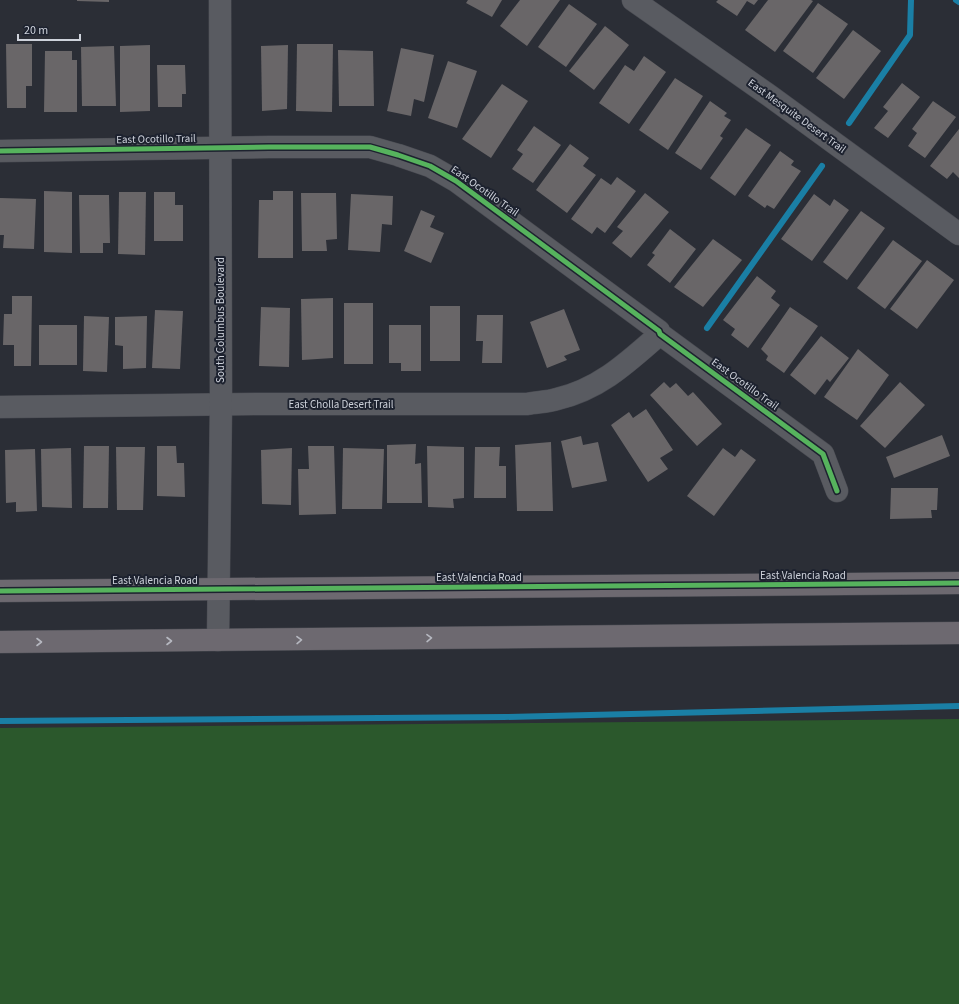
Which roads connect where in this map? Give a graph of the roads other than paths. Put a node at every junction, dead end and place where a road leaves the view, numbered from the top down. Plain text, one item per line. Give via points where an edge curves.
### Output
1 (220, 0) edge
2 (633, 0) edge
3 (220, 148) junction
4 (0, 151) edge
5 (959, 234) edge
6 (660, 334) junction
7 (221, 404) junction
8 (0, 407) edge
9 (837, 491) dead end
10 (959, 583) edge
11 (219, 590) junction
12 (0, 591) edge
13 (959, 633) edge
14 (218, 640) junction
15 (0, 642) edge

1 - 3 street, South Columbus Boulevard
2 - 5 street, East Mesquite Desert Trail
3 - 4 street, East Ocotillo Trail
3 - 6 street, East Ocotillo Trail via 370,147 430,166 456,181
3 - 7 street, South Columbus Boulevard
6 - 7 street, East Cholla Desert Trail via 612,375 591,387 558,399 527,404
6 - 9 street, East Ocotillo Trail via 823,454
7 - 8 street, East Cholla Desert Trail
7 - 11 street, South Columbus Boulevard
10 - 11 main road, East Valencia Road
11 - 12 main road, East Valencia Road
11 - 14 street, South Columbus Boulevard
14 -> 13 main road
15 -> 14 main road

